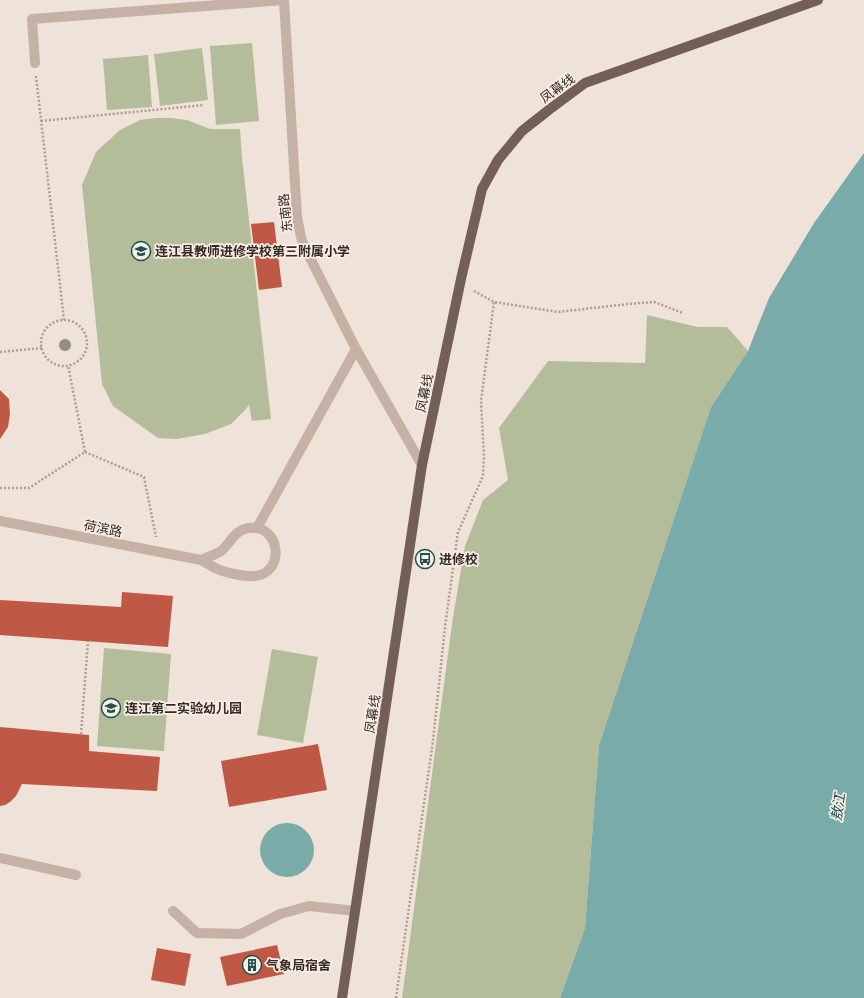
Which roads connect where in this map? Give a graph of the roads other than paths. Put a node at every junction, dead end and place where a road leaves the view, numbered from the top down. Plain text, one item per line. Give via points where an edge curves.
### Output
1 (284, 0) edge
2 (818, 0) edge
3 (35, 63) road end
4 (356, 349) junction
5 (422, 466) junction
6 (0, 521) edge
7 (257, 528) junction
8 (201, 560) junction
9 (0, 858) edge
10 (76, 875) dead end
11 (173, 911) dead end
12 (355, 911) junction
13 (342, 998) edge

1 - 3 street via 32,19
1 - 4 street, 东南路 via 296,202 301,237
2 - 5 main road, 凤幕线 via 585,83 522,131 498,160 482,189
4 - 5 street, 东南路
4 - 7 street
5 - 12 main road, 凤幕线
6 - 8 street, 荷滨路
7 - 8 street via 240,530 222,550
7 - 8 street, 荷滨路 via 270,535 276,549 273,563 262,574 246,576 220,570
9 - 10 street
11 - 12 street via 197,933 241,934 280,914 309,906
12 - 13 main road, 凤幕线

